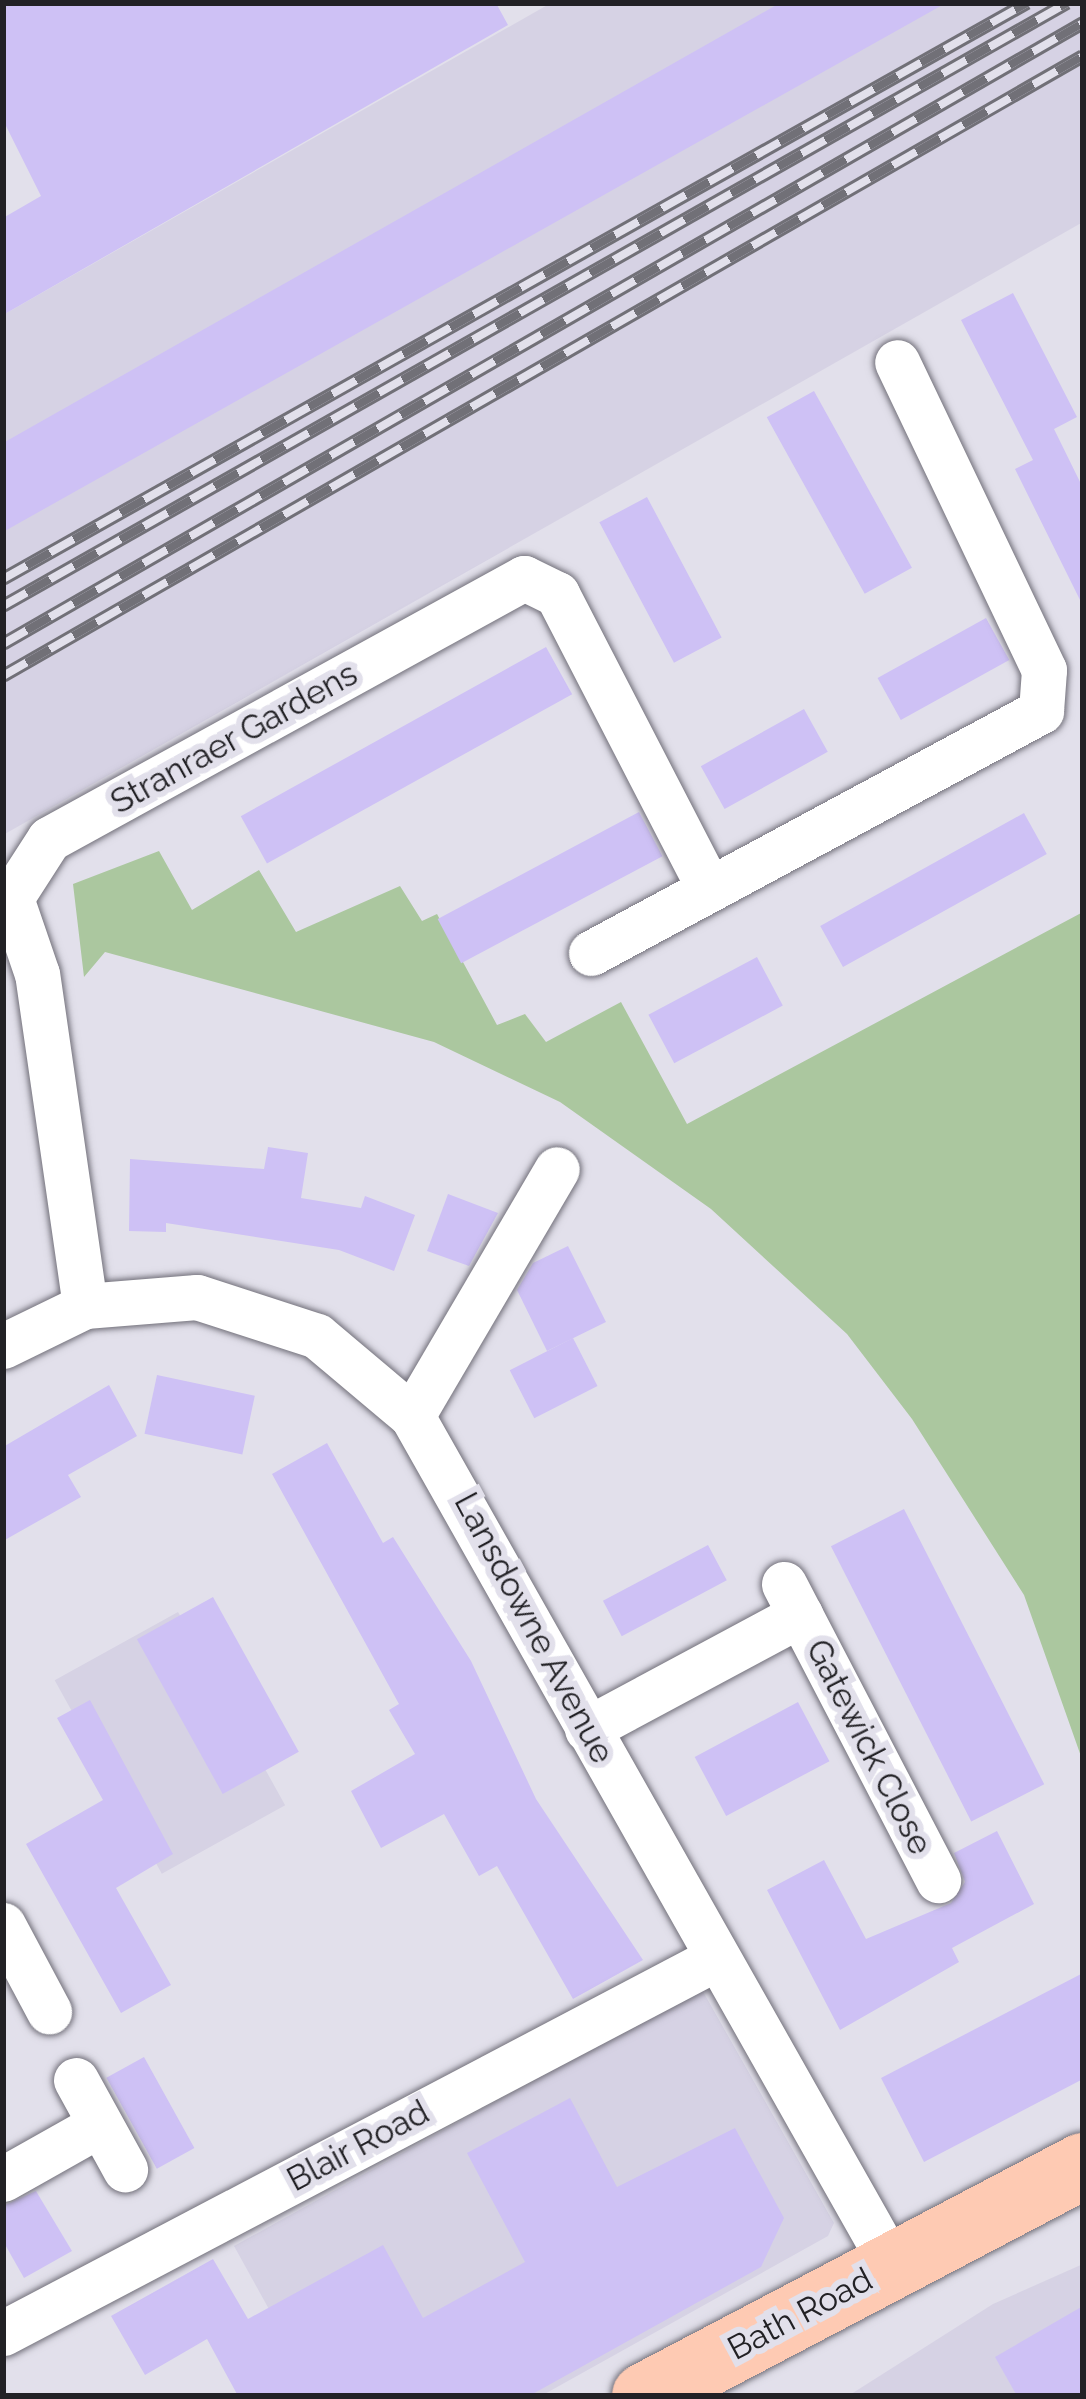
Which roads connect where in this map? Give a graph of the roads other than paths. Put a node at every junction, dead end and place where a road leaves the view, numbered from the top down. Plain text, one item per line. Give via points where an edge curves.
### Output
1 (897, 362) dead end
2 (709, 889) junction
3 (591, 953) dead end
4 (557, 1169) dead end
5 (85, 1306) junction
6 (3, 1346) edge
7 (412, 1416) junction
8 (586, 1729) junction
9 (938, 1880) dead end
10 (9, 1950) edge
11 (713, 1960) junction
12 (49, 2011) dead end
13 (76, 2080) dead end
14 (97, 2126) junction
15 (1083, 2166) edge
16 (125, 2169) dead end
17 (3, 2179) edge
18 (1083, 2218) edge
19 (903, 2262) junction
20 (3, 2333) edge
21 (645, 2396) edge
22 (735, 2396) edge

1 - 2 street via 1044,670 1041,711
2 - 3 street
2 - 5 street, Stranraer Gardens via 557,594 524,578 50,839 11,898 38,974
4 - 7 street
5 - 6 street, Lansdowne Avenue
5 - 7 street, Lansdowne Avenue via 197,1297 316,1336
7 - 8 street, Lansdowne Avenue
8 - 9 street, Gatewick Close via 792,1599
8 - 11 street, Lansdowne Avenue
10 - 12 street
11 - 19 street, Lansdowne Avenue
11 - 20 street, Blair Road
13 - 14 street
14 - 16 street
14 - 17 street
15 - 19 main road
18 - 19 main road
19 - 21 main road, Bath Road
19 - 22 main road, Bath Road

